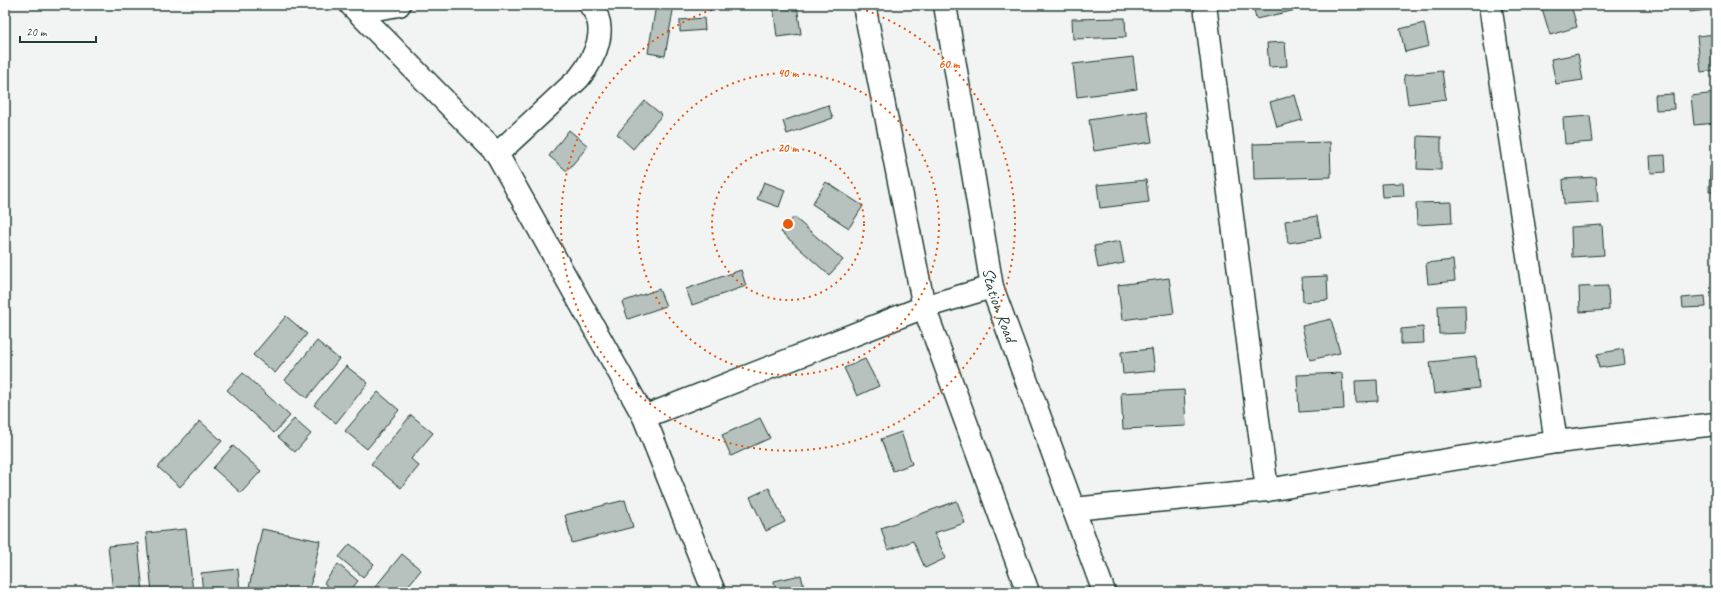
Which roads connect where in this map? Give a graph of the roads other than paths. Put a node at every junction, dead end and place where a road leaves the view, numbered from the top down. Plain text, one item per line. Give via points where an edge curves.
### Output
1 (399, 5) edge
2 (590, 5) edge
3 (864, 5) edge
4 (945, 5) edge
5 (1205, 5) edge
6 (1490, 5) edge
7 (354, 9) edge
8 (497, 154) junction
9 (992, 287) junction
10 (924, 307) junction
11 (644, 417) junction
12 (1716, 424) edge
13 (1556, 442) junction
14 (1267, 490) junction
15 (1073, 508) junction
16 (714, 592) edge
17 (1028, 592) edge
18 (1104, 592) edge

1 - 7 street
2 - 8 street via 596,12 599,29 598,46 590,64 579,78
3 - 10 street
4 - 9 street, Station Road
5 - 14 street
6 - 13 street
7 - 8 street
8 - 11 street
9 - 10 street
9 - 15 street, Station Road
10 - 11 street
10 - 17 street
11 - 16 street
12 - 13 street
13 - 14 street
14 - 15 street
15 - 18 street, Station Road

